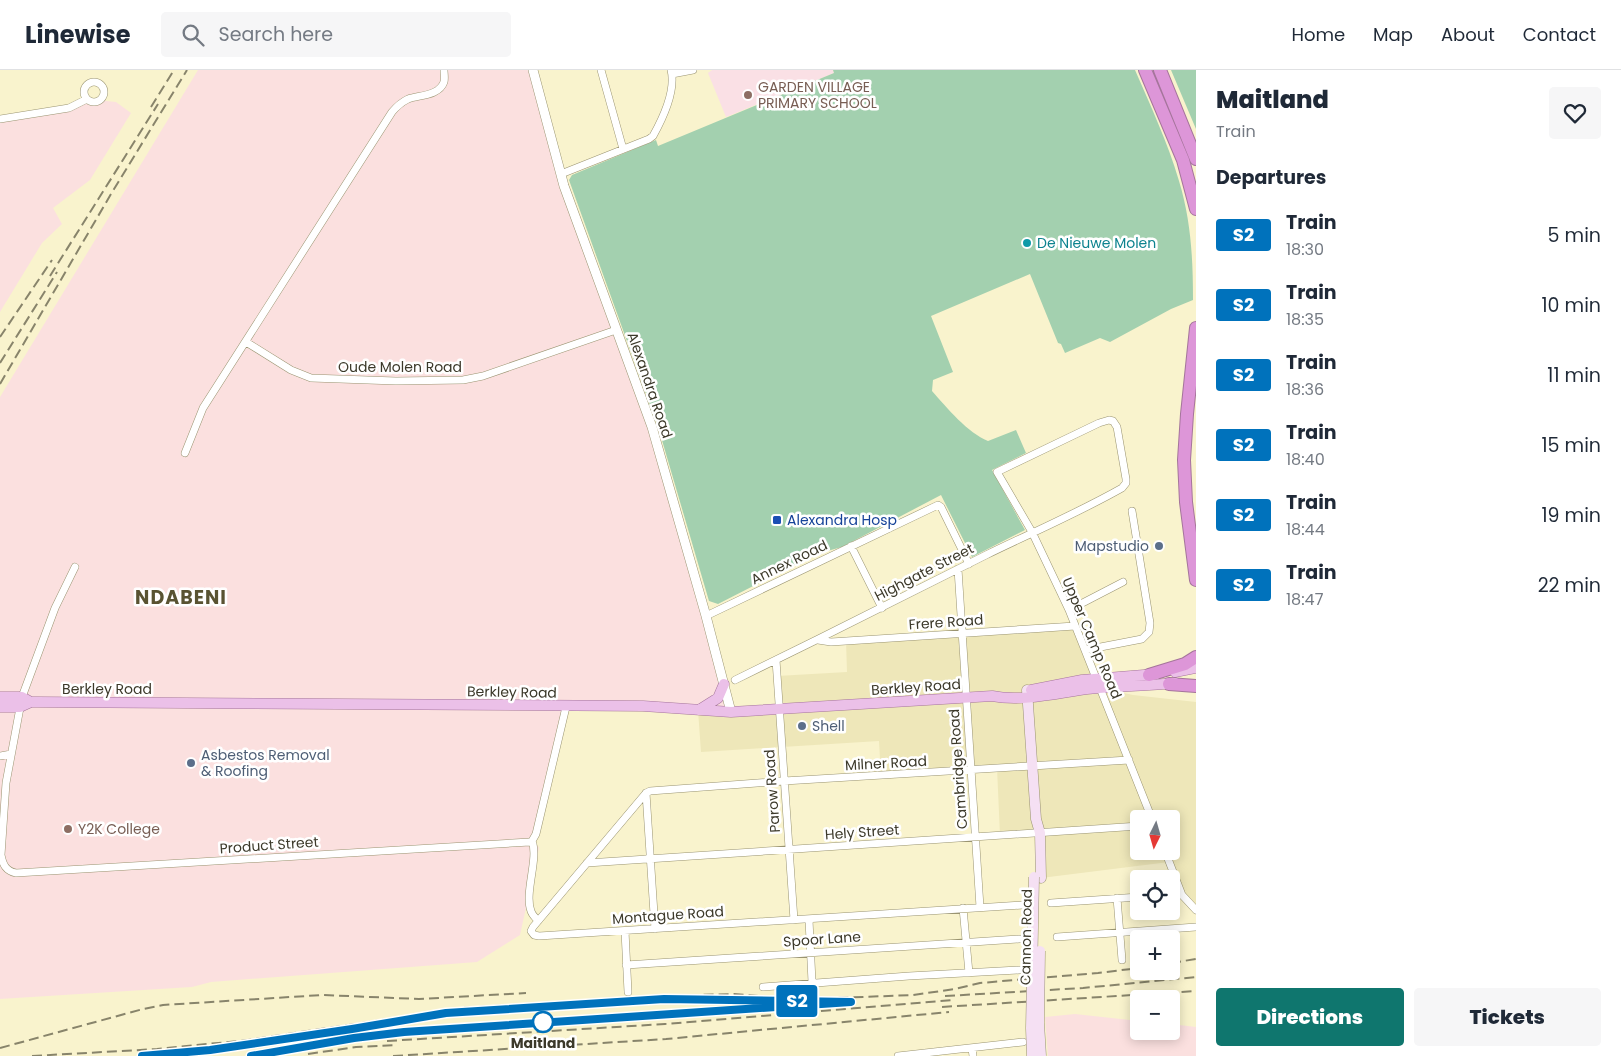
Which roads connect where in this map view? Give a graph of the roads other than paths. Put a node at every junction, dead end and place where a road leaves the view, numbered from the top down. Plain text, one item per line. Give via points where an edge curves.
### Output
1 (444, 70) edge
2 (533, 70) edge
3 (601, 70) edge
4 (693, 70) edge
5 (1145, 70) edge
6 (1160, 70) edge
7 (672, 72) edge
8 (87, 99) dead end
9 (0, 118) edge
10 (623, 149) junction
11 (1196, 159) edge
12 (561, 174) junction
13 (1196, 210) edge
14 (1196, 328) edge
15 (616, 330) junction
16 (246, 342) junction
17 (185, 453) dead end
18 (1124, 486) joint
19 (1132, 511) dead end
20 (1032, 532) junction
21 (851, 546) junction
22 (969, 564) junction
23 (74, 568) dead end
24 (958, 570) junction
25 (1196, 580) edge
26 (1123, 582) dead end
27 (882, 608) junction
28 (1069, 610) junction
29 (706, 616) junction
30 (1075, 626) junction
31 (962, 634) junction
32 (818, 640) junction
33 (1085, 650) junction
34 (1196, 657) edge
35 (776, 660) junction
36 (1196, 668) edge
37 (1149, 675) junction
38 (735, 680) dead end
39 (1196, 681) edge
40 (1098, 683) junction
41 (724, 684) junction
42 (1169, 684) junction
43 (1196, 686) edge
44 (1028, 693) junction
45 (22, 696) junction
46 (0, 697) edge
47 (966, 697) junction
48 (32, 702) junction
49 (0, 707) edge
50 (20, 707) junction
51 (566, 707) junction
52 (698, 710) junction
53 (779, 710) junction
54 (731, 712) junction
55 (11, 754) junction
56 (0, 756) edge
57 (1129, 760) junction
58 (1032, 766) junction
59 (971, 770) junction
60 (784, 781) junction
61 (646, 794) junction
62 (1148, 810) edge
63 (1130, 827) edge
64 (1036, 833) junction
65 (975, 837) junction
66 (533, 840) junction
67 (789, 849) junction
68 (651, 858) junction
69 (1168, 860) edge
70 (587, 863) junction
71 (1037, 878) junction
72 (1182, 895) joint
73 (1130, 897) edge
74 (1117, 898) junction
75 (1051, 903) dead end
76 (1024, 905) dead end
77 (980, 907) junction
78 (963, 908) junction
79 (1196, 910) edge
80 (794, 920) junction
81 (809, 920) junction
82 (538, 921) junction
83 (1196, 928) edge
84 (655, 929) junction
85 (625, 930) junction
86 (1120, 932) junction
87 (1057, 937) dead end
88 (1019, 939) dead end
89 (965, 942) junction
90 (811, 952) junction
91 (1122, 960) dead end
92 (626, 965) junction
93 (1019, 970) dead end
94 (969, 973) junction
95 (812, 982) junction
96 (763, 987) dead end
97 (628, 992) dead end
98 (1023, 1042) dead end
99 (972, 1048) junction
100 (924, 1054) edge
101 (898, 1056) edge
102 (973, 1056) edge
103 (1032, 1056) edge
104 (1041, 1056) edge

1 - 16 street via 444,82 439,89 400,103 392,112
2 - 12 street, Alexandra Road
3 - 10 street
4 - 7 street
5 - 13 highway via 1183,160
6 - 11 highway
7 - 10 street via 670,94 653,136
8 - 9 street via 69,108
10 - 12 street
12 - 15 street, Alexandra Road
14 - 25 highway via 1184,460
15 - 16 street, Oude Molen Road via 463,380 311,378
15 - 29 street, Alexandra Road via 652,427
16 - 17 street via 203,408
18 - 20 street, Highgate Street
18 - 20 street, Upper Camp Road via 1126,479 1118,427 1109,420 997,472
19 - 33 street via 1149,632 1142,639
20 - 22 street, Highgate Street
20 - 28 street, Upper Camp Road
21 - 22 street, Annex Road via 938,504
21 - 27 street
21 - 29 street, Annex Road
22 - 24 street, Highgate Street
23 - 45 street via 55,608
24 - 27 street, Highgate Street
24 - 31 street, Cambridge Road
26 - 28 street
27 - 32 street, Highgate Street
28 - 30 street, Upper Camp Road
29 - 41 street, Alexandra Road
30 - 31 street, Frere Road
30 - 33 street, Upper Camp Road
31 - 32 street, Frere Road
31 - 47 street, Cambridge Road
32 - 35 street, Highgate Street
33 - 40 street, Upper Camp Road
34 - 37 highway via 1185,664
35 - 38 street, Highgate Street
35 - 53 street, Parow Road
36 - 37 main road, Berkley Road
37 - 40 main road, Berkley Road
39 - 42 main road, Berkley Road
40 - 42 main road, Berkley Road
40 - 44 main road, Berkley Road
40 - 57 street, Upper Camp Road
41 - 52 main road via 718,698
41 - 54 street, Alexandra Road
42 - 43 highway
44 - 47 main road, Berkley Road via 1003,692
44 - 58 main road, Cannon Road
45 - 46 main road
45 - 48 main road
45 - 50 street
47 - 53 main road, Berkley Road
47 - 59 street, Cambridge Road
48 - 50 main road, Berkley Road
48 - 51 main road, Berkley Road
49 - 50 main road, Berkley Road
50 - 55 street
51 - 52 main road, Berkley Road via 643,706
51 - 66 street
52 - 54 main road, Berkley Road
53 - 54 main road, Berkley Road
53 - 60 street, Parow Road
55 - 56 street
55 - 66 street, Product Street via 1,855 7,869 16,873
57 - 58 street, Milner Road
57 - 62 street, Upper Camp Road
58 - 59 street, Milner Road
58 - 64 main road, Cannon Road
59 - 60 street, Milner Road
59 - 65 street, Cambridge Road
60 - 61 street, Milner Road via 650,791
60 - 67 street, Parow Road
61 - 68 street
61 - 70 street
63 - 64 street, Hely Street
64 - 65 street, Hely Street
64 - 71 main road, Cannon Road
65 - 67 street, Hely Street
65 - 77 street, Cambridge Road
66 - 82 street via 530,907
67 - 68 street, Hely Street
67 - 80 street, Parow Road
68 - 70 street, Hely Street
68 - 84 street
69 - 72 street
70 - 82 street
71 - 103 main road, Cannon Road, bridge
71 - 104 main road, Cannon Road, bridge
72 - 79 street
73 - 74 street
74 - 75 street
74 - 86 street
76 - 77 street, Montague Road
77 - 78 street, Montague Road
78 - 81 street, Montague Road
78 - 89 street
80 - 81 street, Montague Road
80 - 84 street, Montague Road
81 - 90 street
82 - 85 street, Montague Road via 532,931 539,936
83 - 86 street
84 - 85 street, Montague Road
85 - 92 street
86 - 87 street
86 - 91 street
88 - 89 street, Spoor Lane
89 - 90 street, Spoor Lane
89 - 94 street
90 - 92 street, Spoor Lane
90 - 95 street
92 - 97 street
93 - 94 street
94 - 95 street
95 - 96 street
98 - 99 street
99 - 100 street
99 - 102 street
100 - 101 street

